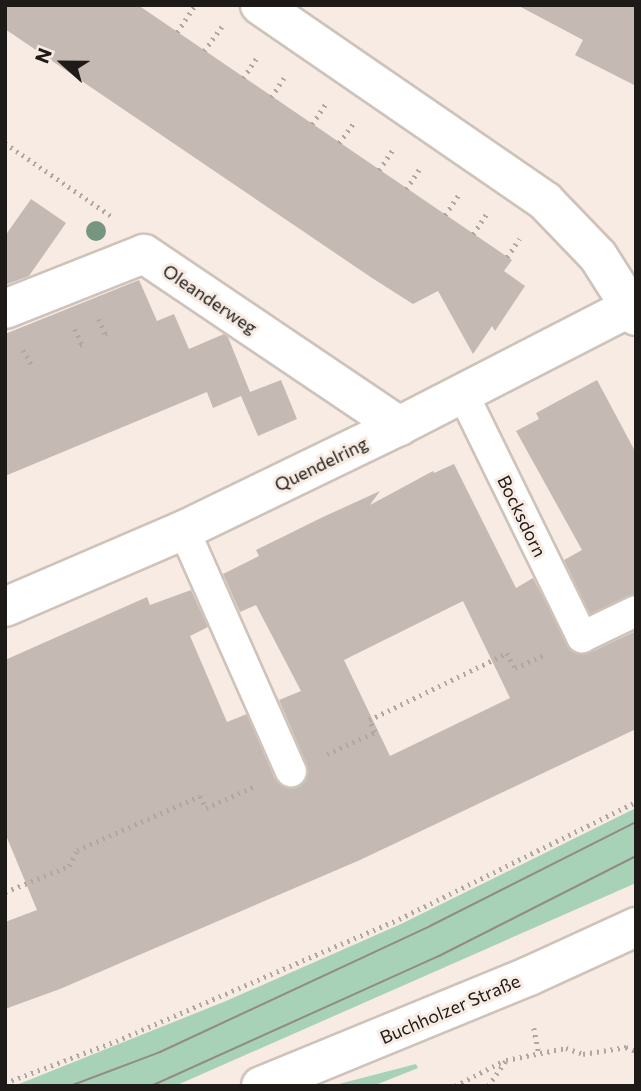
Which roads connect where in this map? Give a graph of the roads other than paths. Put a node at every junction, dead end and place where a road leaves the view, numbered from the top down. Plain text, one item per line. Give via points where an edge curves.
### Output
1 (260, 5) edge
2 (5, 309) edge
3 (634, 309) edge
4 (463, 394) junction
5 (399, 426) junction
6 (184, 530) junction
7 (5, 607) edge
8 (636, 611) edge
9 (291, 771) dead end
10 (636, 927) edge
11 (261, 1086) edge

1 - 3 street, Quendelring via 545,201 598,256
2 - 5 street, Oleanderweg via 144,254
3 - 4 street, Quendelring
4 - 5 street, Quendelring
4 - 8 lane, Bocksdorn via 582,637
5 - 6 street, Quendelring
6 - 7 street, Quendelring
6 - 9 lane
10 - 11 street, Buchholzer Straße

